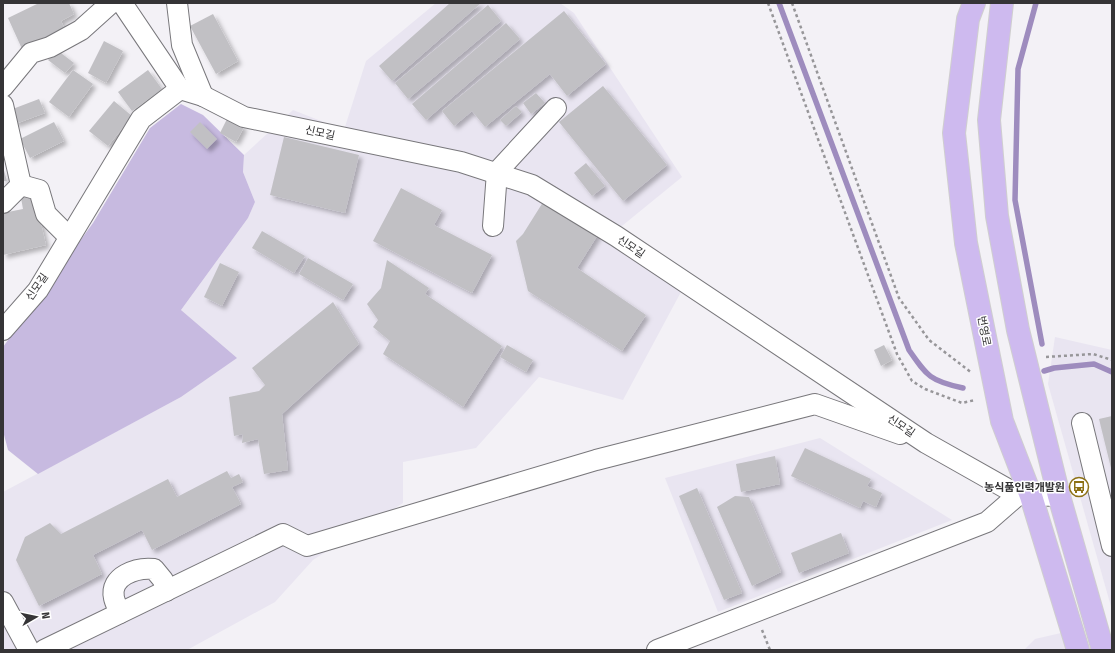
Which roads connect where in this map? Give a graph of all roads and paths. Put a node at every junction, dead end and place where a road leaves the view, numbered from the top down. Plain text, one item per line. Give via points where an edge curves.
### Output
1 (111, 3) edge
2 (122, 3) edge
3 (177, 3) edge
4 (768, 3) edge
5 (792, 3) edge
6 (974, 3) edge
7 (1002, 3) edge
8 (3, 87) edge
9 (180, 89) junction
10 (203, 96) junction
11 (3, 105) edge
12 (556, 108) dead end
13 (497, 172) junction
14 (21, 185) junction
15 (3, 203) edge
16 (493, 226) dead end
17 (69, 236) junction
18 (3, 330) edge
19 (1025, 359) junction
20 (1112, 360) edge
21 (973, 375) dead end
22 (974, 393) dead end
23 (975, 400) junction
24 (979, 405) dead end
25 (1082, 423) dead end
26 (926, 444) junction
27 (1025, 495) junction
28 (1059, 496) junction
29 (1112, 546) edge
30 (166, 591) junction
31 (3, 602) edge
32 (120, 613) junction
33 (29, 650) edge
34 (44, 650) edge
35 (657, 650) edge
36 (1078, 650) edge
37 (1103, 650) edge

1 - 8 street via 81,30 31,53
2 - 9 street
3 - 10 street via 182,45
4 - 23 path via 897,354 912,381 925,389 962,403
5 - 21 path via 899,298 929,340
6 - 27 main road, 번영로 via 968,19 954,133 966,243 1002,421
7 - 19 main road via 989,120 997,216
9 - 10 street, 신모길
9 - 17 street, 신모길 via 141,119
10 - 13 street, 신모길 via 244,117 461,162
11 - 14 street
12 - 13 street
13 - 16 street
13 - 26 street, 신모길 via 532,184 616,236
14 - 15 street
14 - 17 street via 39,190 46,214
17 - 18 street, 신모길 via 38,290
19 - 20 path via 1093,354
19 - 28 main road
22 - 23 path
23 - 24 path
25 - 29 street
26 - 27 street, 신모길
26 - 30 street via 815,404 596,460 307,546 283,534
27 - 28 street, 신모길
27 - 35 street via 987,522
27 - 36 main road, 번영로
28 - 37 main road
30 - 32 street
30 - 32 street via 163,580 154,569 143,568 119,578 114,588 114,598
31 - 33 street
32 - 34 street

